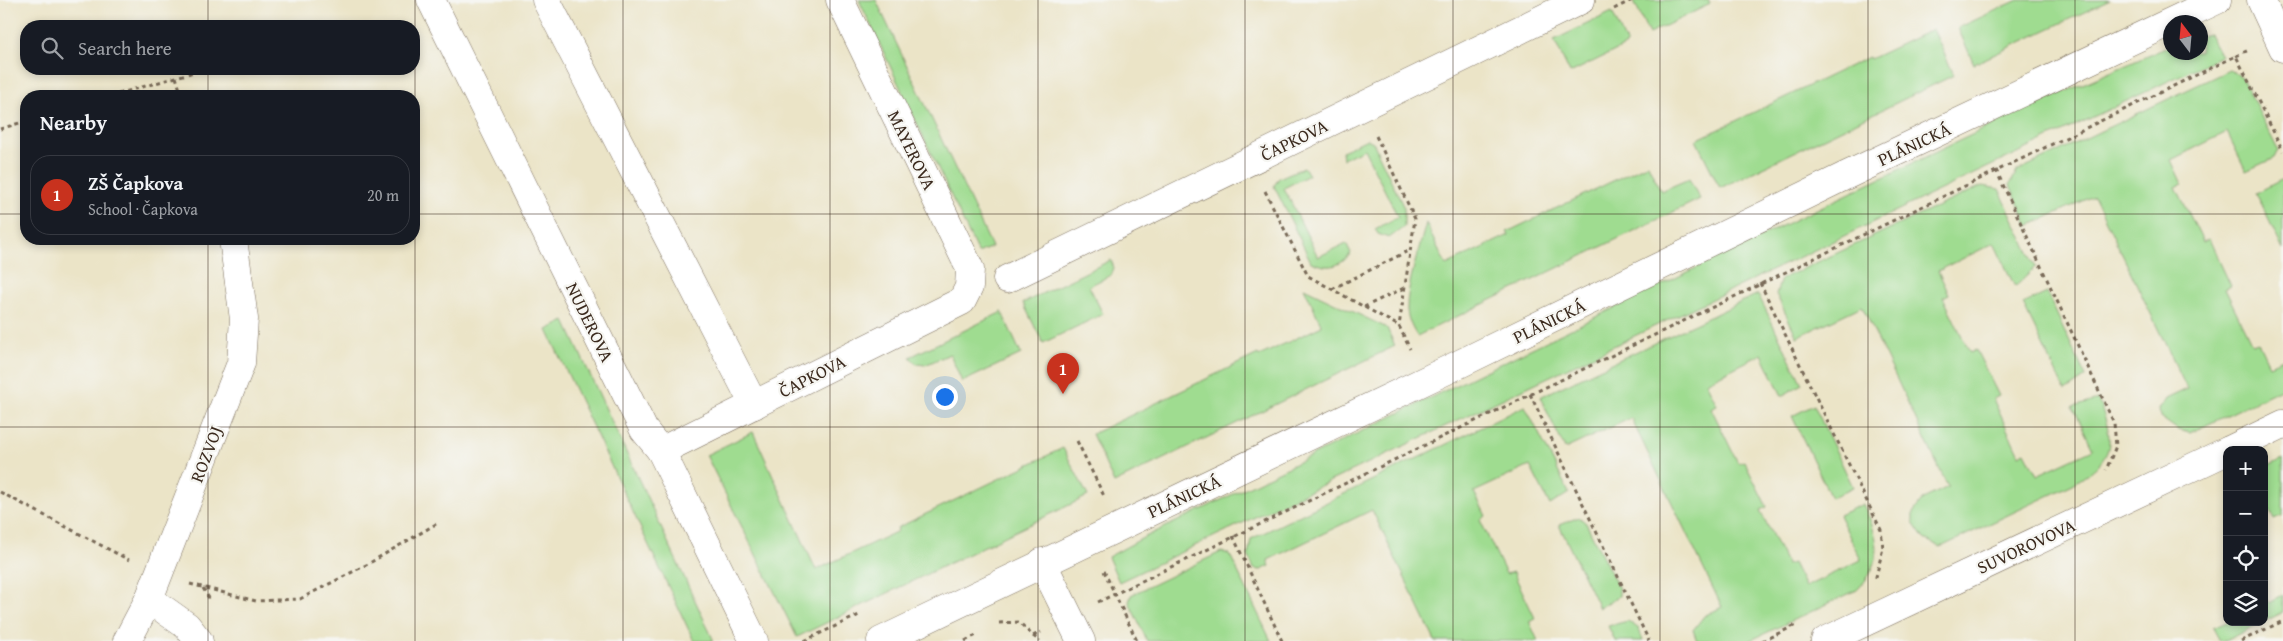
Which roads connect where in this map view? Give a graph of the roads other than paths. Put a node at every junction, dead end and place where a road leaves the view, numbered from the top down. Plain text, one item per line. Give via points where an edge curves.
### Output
1 (431, 0) edge
2 (546, 0) edge
3 (840, 0) edge
4 (1581, 0) edge
5 (2217, 0) edge
6 (2261, 0) edge
7 (2283, 48) edge
8 (234, 245) edge
9 (1006, 279) dead end
10 (962, 301) joint
11 (754, 404) junction
12 (2283, 424) edge
13 (2236, 446) edge
14 (661, 451) junction
15 (2223, 452) edge
16 (1042, 562) junction
17 (153, 587) junction
18 (1075, 629) edge
19 (127, 641) edge
20 (199, 641) edge
21 (754, 641) edge
22 (881, 641) edge
23 (1825, 641) edge

1 - 14 street, NUDEROVA via 644,430
2 - 11 street
3 - 10 street, MAYEROVA via 970,269
4 - 9 street, ČAPKOVA
5 - 16 street, PLÁNICKÁ
6 - 7 street
8 - 17 street, ROZVOJ via 244,319 241,363
10 - 11 street, ČAPKOVA
11 - 14 street, ČAPKOVA
12 - 13 street, SUVOROVOVA
14 - 21 street, NUDEROVA
15 - 23 street, SUVOROVOVA
16 - 18 street
16 - 22 street, PLÁNICKÁ
17 - 19 street, ROZVOJ
17 - 20 street

